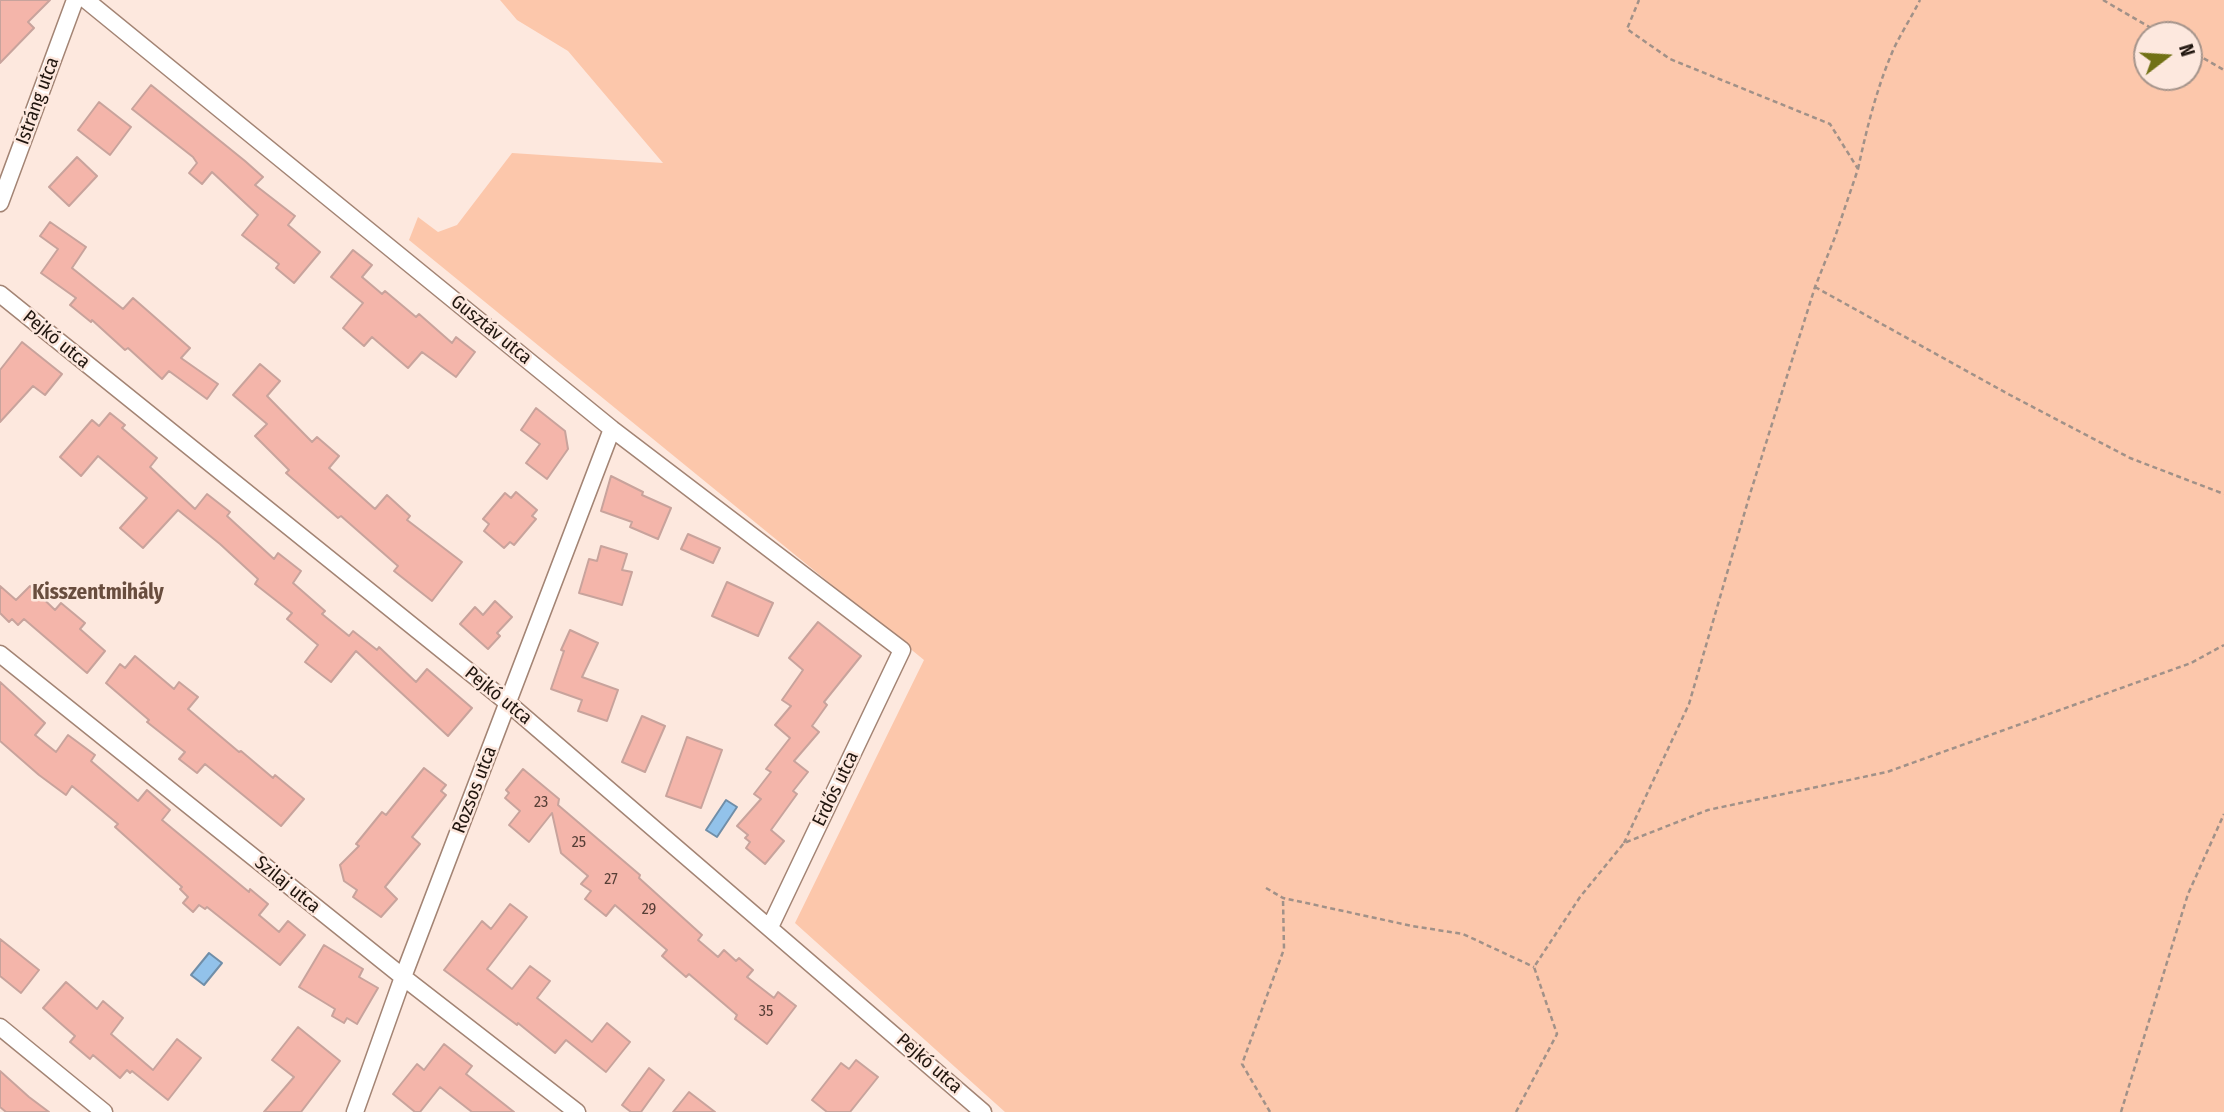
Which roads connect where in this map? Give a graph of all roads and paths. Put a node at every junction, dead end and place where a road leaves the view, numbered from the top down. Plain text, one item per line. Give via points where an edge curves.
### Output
1 (75, 0) edge
2 (86, 0) edge
3 (1639, 0) edge
4 (1920, 0) edge
5 (2103, 0) edge
6 (2139, 21) edge
7 (2203, 58) edge
8 (2224, 70) edge
9 (1858, 169) junction
10 (0, 203) edge
11 (1815, 287) junction
12 (0, 294) edge
13 (612, 429) junction
14 (2224, 494) edge
15 (2224, 645) edge
16 (902, 650) joint
17 (0, 654) edge
18 (508, 703) junction
19 (2224, 814) edge
20 (1624, 843) junction
21 (1266, 888) dead end
22 (1283, 898) junction
23 (770, 927) junction
24 (1534, 968) junction
25 (403, 978) junction
26 (0, 1027) edge
27 (104, 1112) edge
28 (355, 1112) edge
29 (577, 1112) edge
30 (983, 1112) edge
31 (1270, 1112) edge
32 (1516, 1112) edge
33 (2120, 1112) edge

1 - 10 street, Istráng utca
2 - 13 street, Gusztáv utca
3 - 9 path via 1628,29 1670,60 1830,124
4 - 9 path via 1880,85
5 - 6 path
7 - 8 path
9 - 11 path
11 - 14 path via 2130,458
11 - 20 path via 1689,704
12 - 18 street, Pejkó utca
13 - 16 street, Gusztáv utca
13 - 18 street, Rozsos utca
15 - 20 path via 2192,663 1887,772 1708,810
16 - 23 street, Erdős utca
17 - 25 street, Szilaj utca
18 - 23 street, Pejkó utca
18 - 25 street, Rozsos utca
19 - 33 path via 2188,894
20 - 24 path via 1580,897
21 - 22 path
22 - 24 path via 1463,934
22 - 31 path via 1284,949 1242,1064
23 - 30 street, Pejkó utca
24 - 32 path via 1557,1034
25 - 28 street, Rozsos utca
25 - 29 street, Szilaj utca
26 - 27 street

